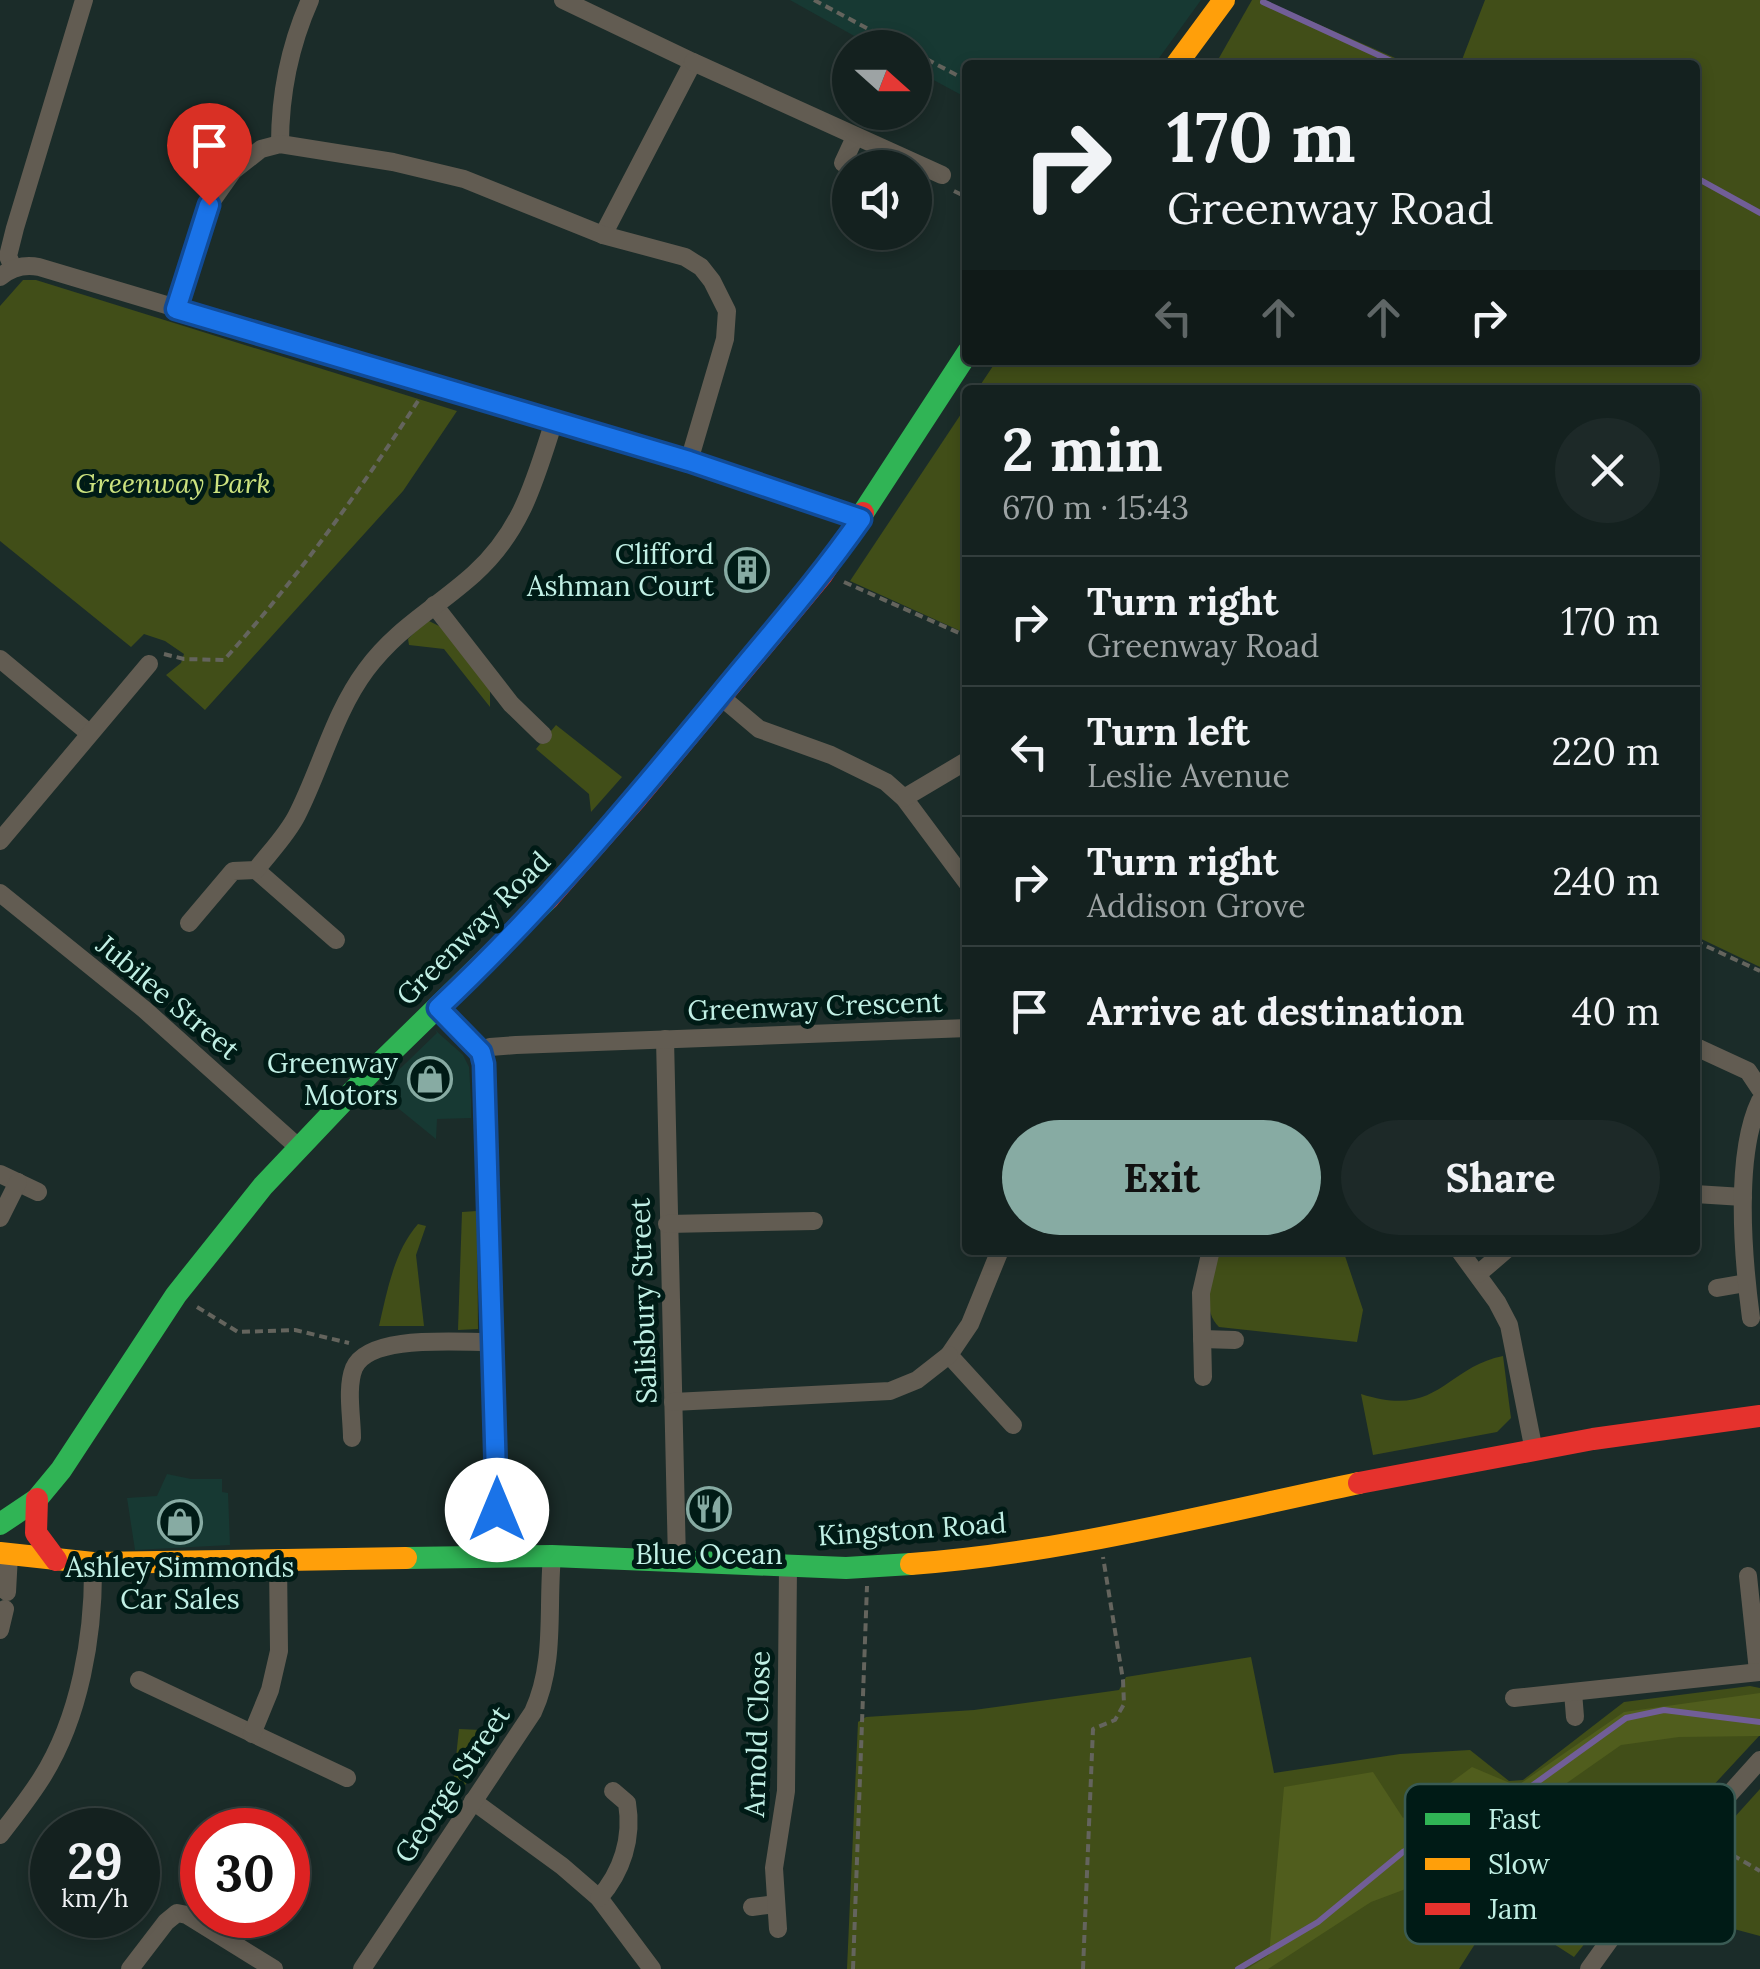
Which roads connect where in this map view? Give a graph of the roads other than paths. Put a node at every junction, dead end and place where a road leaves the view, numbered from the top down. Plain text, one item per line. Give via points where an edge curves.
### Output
1 (84, 0) edge
2 (310, 0) edge
3 (563, 0) edge
4 (1224, 0) edge
5 (1180, 60) edge
6 (694, 62) junction
7 (855, 136) junction
8 (280, 144) junction
9 (848, 150) edge
10 (942, 175) dead end
11 (603, 235) junction
12 (6, 273) edge
13 (176, 309) junction
14 (962, 361) edge
15 (554, 421) junction
16 (689, 461) junction
17 (861, 519) junction
18 (434, 605) junction
19 (0, 659) edge
20 (149, 664) road end
21 (720, 696) junction
22 (89, 734) junction
23 (542, 736) dead end
24 (962, 764) edge
25 (904, 798) junction
26 (0, 841) edge
27 (256, 870) junction
28 (962, 876) edge
29 (0, 892) edge
30 (189, 923) dead end
31 (336, 940) dead end
32 (438, 1008) junction
33 (962, 1028) edge
34 (666, 1039) junction
35 (1700, 1048) edge
36 (481, 1052) junction
37 (1760, 1089) edge
38 (1760, 1100) edge
39 (298, 1146) junction
40 (0, 1174) edge
41 (18, 1182) junction
42 (38, 1192) dead end
43 (1700, 1194) edge
44 (1743, 1197) junction
45 (0, 1218) edge
46 (814, 1221) dead end
47 (667, 1224) junction
48 (998, 1255) edge
49 (1209, 1255) edge
50 (1463, 1255) edge
51 (1500, 1255) edge
52 (1478, 1274) junction
53 (1746, 1283) junction
54 (1717, 1288) dead end
55 (1751, 1318) dead end
56 (1202, 1339) junction
57 (1235, 1340) dead end
58 (494, 1342) junction
59 (949, 1355) junction
60 (1203, 1377) dead end
61 (673, 1402) junction
62 (1760, 1416) edge
63 (1013, 1425) dead end
64 (352, 1438) dead end
65 (1534, 1451) junction
66 (37, 1500) junction
67 (0, 1524) edge
68 (5, 1554) edge
69 (498, 1556) junction
70 (552, 1556) junction
71 (56, 1560) junction
72 (278, 1560) junction
73 (677, 1561) junction
74 (93, 1564) junction
75 (788, 1566) junction
76 (1748, 1576) dead end
77 (0, 1630) edge
78 (1759, 1671) edge
79 (139, 1680) dead end
80 (1573, 1692) junction
81 (1514, 1698) dead end
82 (1575, 1717) dead end
83 (252, 1734) junction
84 (1760, 1760) edge
85 (347, 1778) dead end
86 (1735, 1787) edge
87 (613, 1791) dead end
88 (473, 1801) junction
89 (0, 1835) edge
90 (600, 1898) junction
91 (776, 1904) junction
92 (752, 1907) dead end
93 (778, 1929) dead end
94 (1608, 1944) edge
95 (130, 1969) edge
96 (274, 1969) edge
97 (362, 1969) edge
98 (652, 1969) edge
99 (1589, 1969) edge

1 - 12 street
2 - 8 street via 290,58
3 - 6 street
4 - 5 street
6 - 7 street
6 - 11 street
7 - 9 street
7 - 10 street
8 - 11 street via 464,179
8 - 13 street via 247,158 222,184
11 - 16 street via 685,257 701,267 728,311
12 - 13 street via 27,264
13 - 15 street
14 - 17 street, Greenway Road
15 - 16 street
15 - 18 street via 518,521 489,560
16 - 17 street
17 - 21 street, Greenway Road
18 - 23 street
18 - 27 street via 398,631 366,670 294,820
19 - 22 street
20 - 22 street
21 - 25 street via 759,729 858,767
21 - 32 street, Greenway Road via 532,918
22 - 26 street
24 - 25 street
25 - 28 street
27 - 30 street via 233,871
27 - 31 street
29 - 39 street, Jubilee Street
32 - 36 street
32 - 39 street, Greenway Road
33 - 34 street, Greenway Crescent
34 - 36 street, Greenway Crescent via 516,1044
34 - 47 street, Salisbury Street
35 - 37 street via 1748,1071
36 - 58 street
38 - 44 street
39 - 66 street, Greenway Road via 176,1295
40 - 41 street
41 - 42 street
41 - 45 street
43 - 44 street
44 - 53 street
46 - 47 street
47 - 61 street, Salisbury Street
48 - 59 street via 970,1324
49 - 56 street via 1202,1279
50 - 52 street
51 - 52 street
52 - 65 street via 1509,1325
53 - 54 street
53 - 55 street
56 - 57 street
56 - 60 street
58 - 64 street via 381,1345 366,1352 351,1379
58 - 69 street
59 - 61 street via 890,1391
59 - 63 street
61 - 73 street, Salisbury Street
62 - 65 street, Kingston Road
65 - 75 street, Kingston Road via 977,1559
66 - 67 street, Greenway Road
66 - 71 street via 37,1539
68 - 71 street, Kingston Road
68 - 77 street
69 - 70 street, Kingston Road
69 - 72 street, Kingston Road
70 - 73 street, Kingston Road
70 - 88 street, George Street via 540,1696
71 - 74 street, Kingston Road
72 - 74 street, Kingston Road
72 - 83 street via 279,1651
73 - 75 street, Kingston Road
74 - 89 street via 94,1604 71,1716 41,1779
75 - 91 street, Arnold Close via 788,1754
76 - 78 street
78 - 80 street
79 - 83 street
80 - 81 street
80 - 82 street
83 - 85 street
84 - 86 street
87 - 90 street via 627,1803 630,1820 615,1880
88 - 90 street
88 - 97 street, George Street
90 - 98 street
91 - 92 street
91 - 93 street, Arnold Close
94 - 99 street
95 - 96 street via 177,1912

